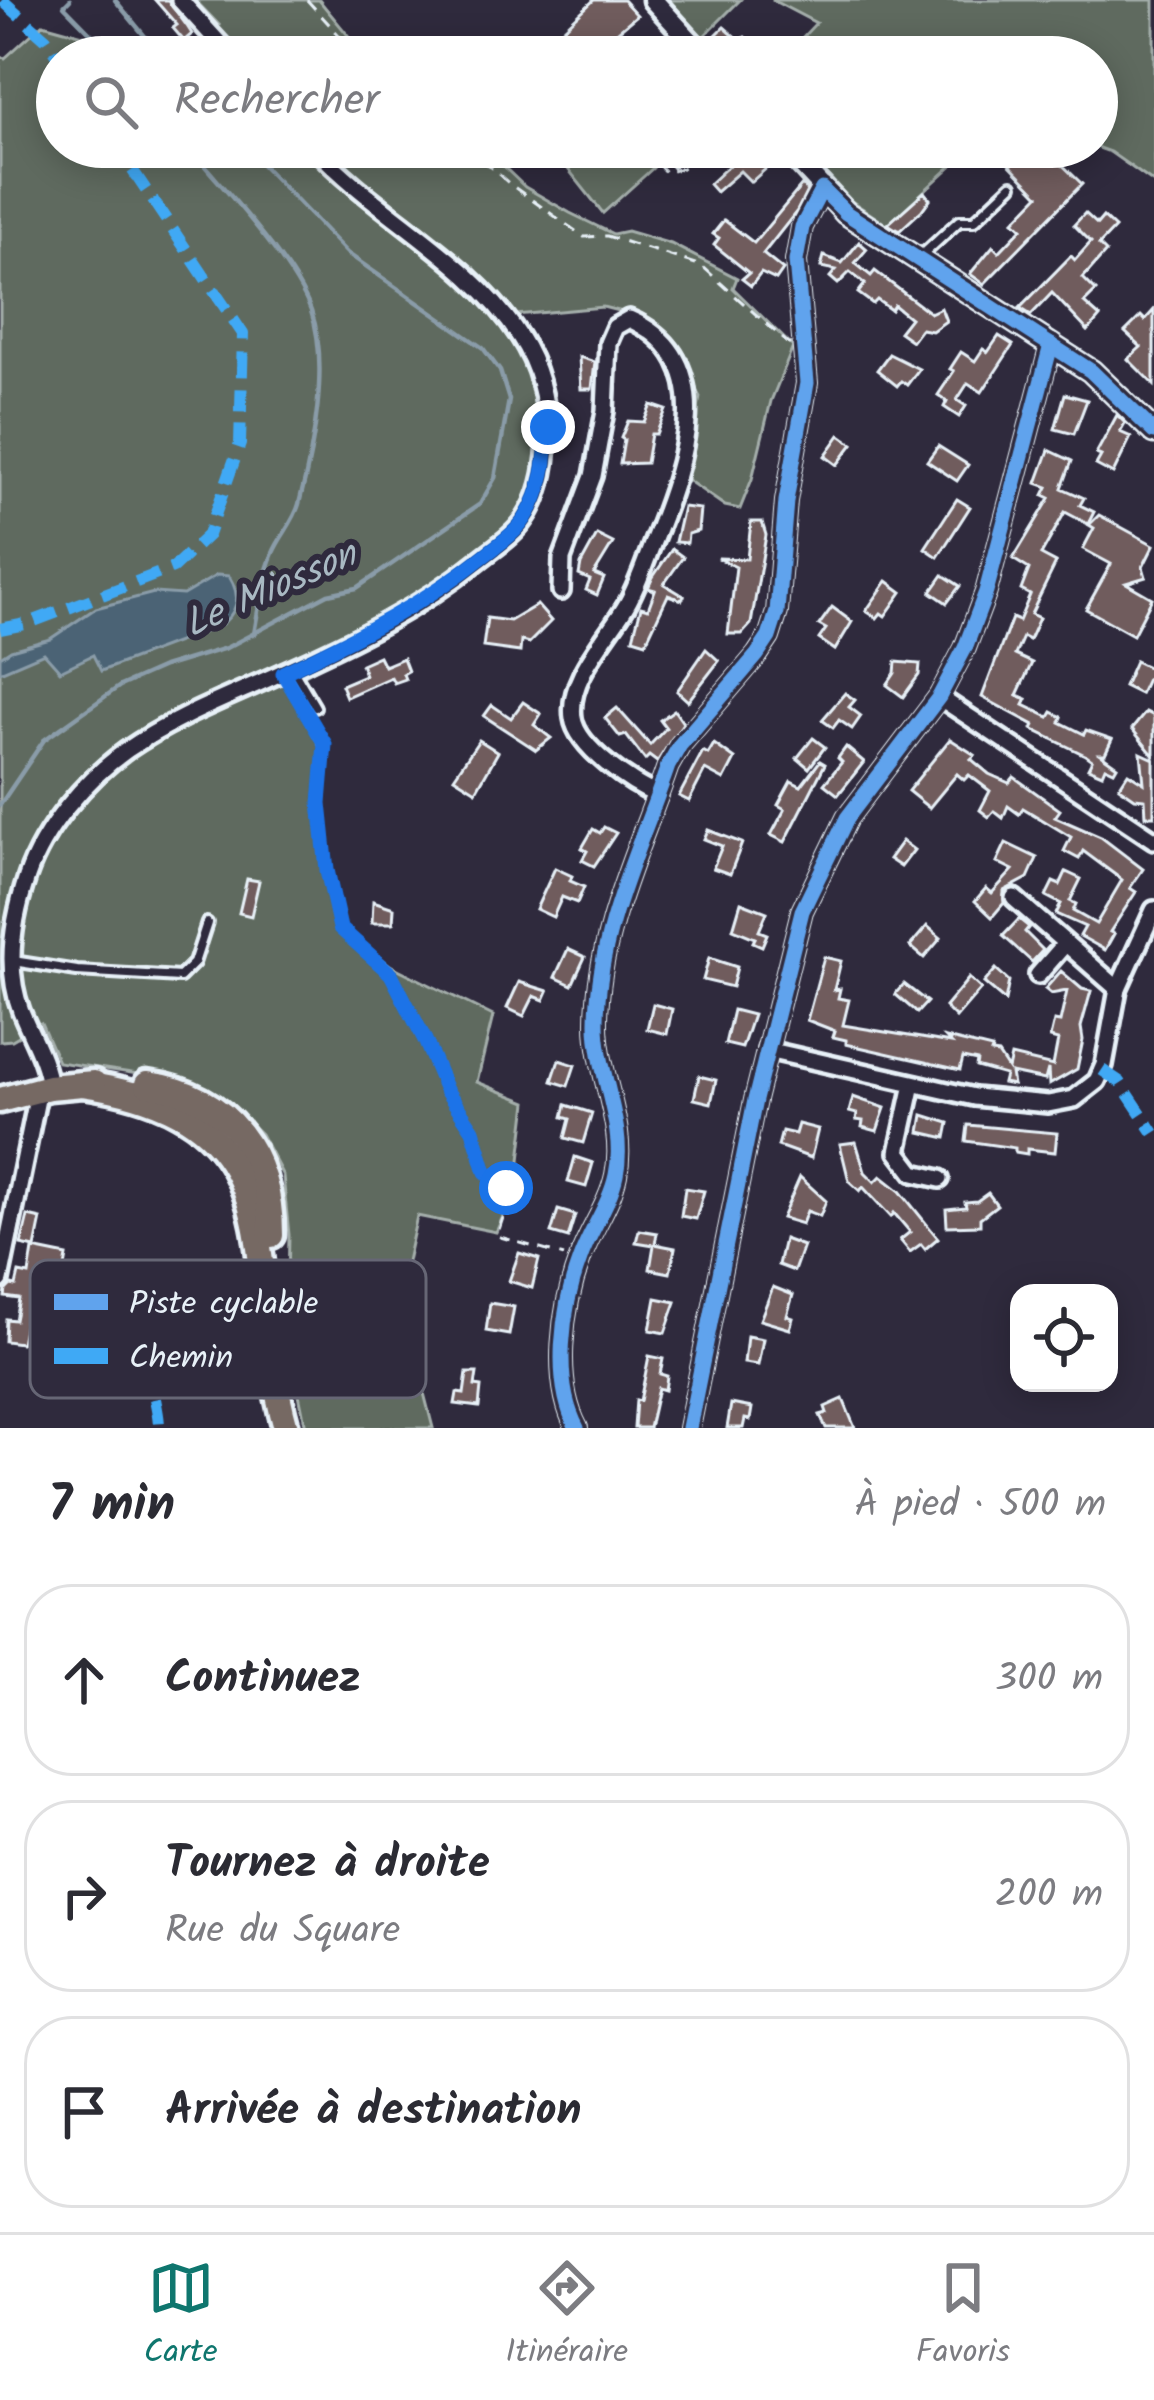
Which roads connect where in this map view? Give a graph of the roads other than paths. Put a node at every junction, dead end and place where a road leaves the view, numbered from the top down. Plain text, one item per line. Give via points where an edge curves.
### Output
1 (180, 0) edge
2 (653, 0) edge
3 (213, 36) edge
4 (685, 36) edge
5 (333, 168) edge
6 (804, 168) edge
7 (1012, 185) dead end
8 (822, 189) junction
9 (918, 260) junction
10 (1051, 345) junction
11 (1152, 424) edge
12 (561, 591) dead end
13 (292, 668) junction
14 (939, 697) junction
15 (311, 709) road end
16 (658, 795) junction
17 (1154, 840) edge
18 (1014, 898) dead end
19 (1154, 910) edge
20 (207, 923) dead end
21 (1065, 944) junction
22 (12, 962) junction
23 (1038, 975) dead end
24 (1118, 989) junction
25 (767, 1050) junction
26 (913, 1084) junction
27 (44, 1088) junction
28 (0, 1100) edge
29 (940, 1179) dead end
30 (268, 1260) edge
31 (0, 1280) edge
32 (279, 1398) edge
33 (286, 1428) edge
34 (577, 1428) edge
35 (689, 1428) edge

1 - 3 street
2 - 4 street
5 - 13 street via 499,306 524,342 545,399 546,464 525,520 494,548 425,600
6 - 8 street
7 - 9 lane
8 - 9 street
8 - 16 street via 802,226 796,261 807,383 785,501 777,612 769,637 680,745
9 - 10 street
10 - 11 street
10 - 14 street via 986,592
12 - 16 street via 562,559 593,476 608,344 629,319 647,327 686,385 685,446 630,600 581,679 573,721 630,782
13 - 15 lane
13 - 22 street via 165,726 85,788 34,860
14 - 17 street
14 - 25 street via 819,869
16 - 34 street via 604,949 598,1055 619,1157 579,1261 560,1377
18 - 21 street
19 - 24 street
20 - 22 lane via 194,963 180,977
21 - 23 street
21 - 24 street
22 - 27 street
24 - 26 street via 1104,1066 1074,1100 974,1097
25 - 26 street
25 - 35 street
26 - 29 street via 898,1152 914,1173
27 - 28 main road
27 - 30 main road via 134,1082 214,1109 263,1172
27 - 31 street
32 - 33 main road

